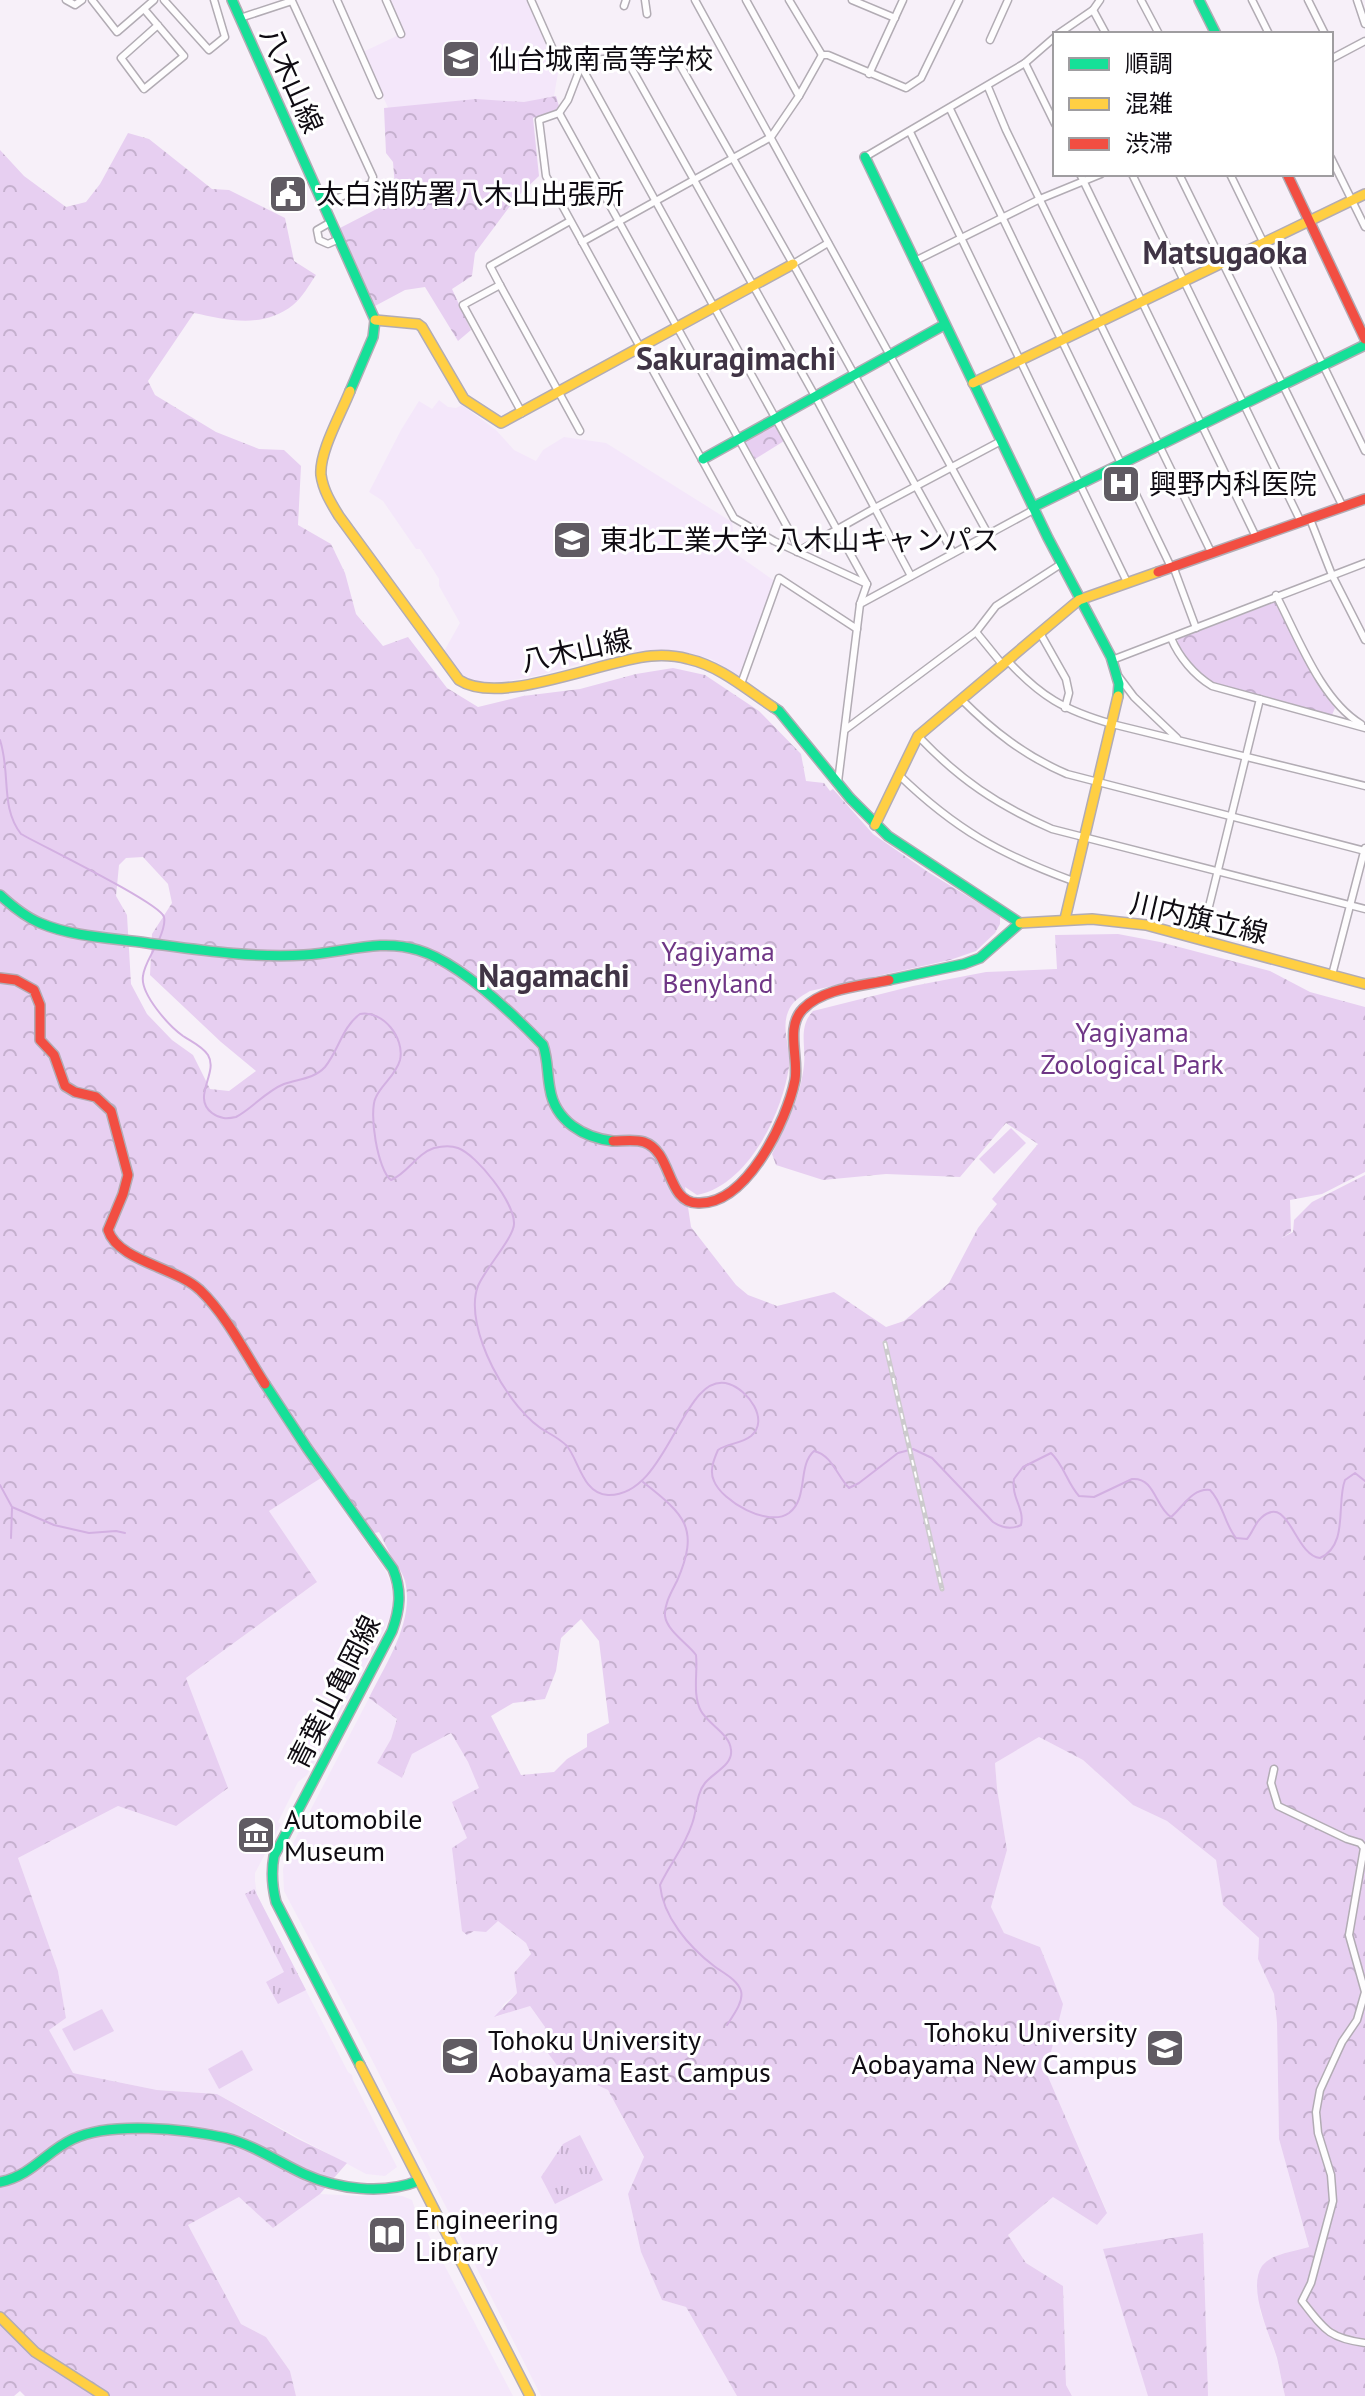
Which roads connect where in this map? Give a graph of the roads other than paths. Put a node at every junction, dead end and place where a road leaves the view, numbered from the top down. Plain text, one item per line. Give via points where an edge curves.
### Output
1 (66, 0) edge
2 (82, 0) edge
3 (92, 0) edge
4 (154, 0) edge
5 (164, 0) edge
6 (214, 0) edge
7 (232, 0) edge
8 (337, 0) edge
9 (386, 0) edge
10 (531, 0) edge
11 (645, 0) edge
12 (695, 0) edge
13 (746, 0) edge
14 (789, 0) edge
15 (852, 0) edge
16 (903, 0) edge
17 (959, 0) edge
18 (1008, 0) edge
19 (1100, 0) edge
20 (1141, 0) edge
21 (1199, 0) edge
22 (1252, 0) edge
23 (1308, 0) edge
24 (1357, 0) edge
25 (144, 9) junction
26 (1093, 10) junction
27 (647, 14) dead end
28 (240, 18) junction
29 (895, 18) junction
30 (1365, 24) edge
31 (158, 25) junction
32 (1061, 32) edge
33 (1105, 32) edge
34 (1158, 32) edge
35 (1215, 32) edge
36 (1268, 32) edge
37 (1324, 32) edge
38 (401, 34) dead end
39 (1053, 38) edge
40 (990, 40) dead end
41 (1365, 41) edge
42 (555, 54) dead end
43 (624, 55) junction
44 (822, 55) junction
45 (1333, 58) edge
46 (1025, 63) junction
47 (581, 66) junction
48 (869, 74) junction
49 (988, 87) junction
50 (379, 95) dead end
51 (799, 96) junction
52 (950, 109) junction
53 (559, 113) junction
54 (1053, 120) edge
55 (910, 132) junction
56 (771, 137) junction
57 (865, 157) joint
58 (733, 158) junction
59 (1333, 162) edge
60 (1081, 176) edge
61 (1097, 176) edge
62 (1133, 176) edge
63 (1180, 176) edge
64 (1231, 176) edge
65 (1288, 176) edge
66 (692, 180) junction
67 (1084, 182) junction
68 (1365, 194) edge
69 (1040, 199) junction
70 (1352, 200) junction
71 (655, 201) junction
72 (324, 204) junction
73 (1003, 217) junction
74 (1311, 220) junction
75 (570, 221) junction
76 (618, 221) junction
77 (331, 222) junction
78 (1365, 227) edge
79 (339, 239) junction
80 (961, 239) junction
81 (582, 242) junction
82 (828, 243) junction
83 (1265, 243) junction
84 (915, 261) junction
85 (1224, 262) junction
86 (793, 264) junction
87 (1185, 280) junction
88 (500, 285) junction
89 (752, 286) junction
90 (1143, 301) junction
91 (715, 307) junction
92 (375, 320) junction
93 (1100, 322) junction
94 (944, 325) junction
95 (678, 327) junction
96 (1365, 339) edge
97 (1062, 340) junction
98 (1365, 345) edge
99 (640, 348) junction
100 (891, 356) junction
101 (1020, 361) junction
102 (1324, 365) junction
103 (855, 374) junction
104 (973, 383) junction
105 (1283, 384) junction
106 (560, 392) junction
107 (815, 396) junction
108 (1244, 404) junction
109 (522, 413) junction
110 (777, 418) junction
111 (1201, 423) junction
112 (580, 431) dead end
113 (739, 438) junction
114 (1001, 441) junction
115 (1160, 445) junction
116 (1365, 451) edge
117 (703, 459) junction
118 (1121, 463) junction
119 (952, 467) junction
120 (1080, 483) junction
121 (916, 486) junction
122 (1365, 499) edge
123 (1343, 507) junction
124 (875, 508) junction
125 (1034, 508) junction
126 (1306, 520) junction
127 (837, 528) junction
128 (988, 534) junction
129 (1256, 537) junction
130 (797, 552) junction
131 (1211, 552) junction
132 (953, 553) junction
133 (1365, 563) edge
134 (1061, 564) junction
135 (1172, 566) junction
136 (1332, 575) junction
137 (911, 576) junction
138 (1127, 582) junction
139 (867, 584) junction
140 (1276, 595) junction
141 (1079, 600) junction
142 (860, 604) junction
143 (1196, 628) junction
144 (857, 629) junction
145 (976, 632) junction
146 (1040, 633) junction
147 (1171, 638) junction
148 (1365, 640) edge
149 (1112, 660) junction
150 (1005, 662) junction
151 (1119, 677) junction
152 (741, 684) junction
153 (961, 699) junction
154 (1260, 699) junction
155 (1065, 708) junction
156 (1112, 724) junction
157 (1365, 727) edge
158 (845, 730) junction
159 (918, 736) junction
160 (1180, 740) junction
161 (1246, 756) junction
162 (899, 775) junction
163 (838, 782) junction
164 (1098, 783) junction
165 (1365, 786) edge
166 (1231, 816) junction
167 (875, 825) junction
168 (1083, 838) junction
169 (1365, 850) edge
170 (1217, 872) junction
171 (1073, 881) junction
172 (0, 895) edge
173 (1351, 905) junction
174 (1365, 909) edge
175 (1065, 919) junction
176 (1020, 923) junction
177 (1201, 939) junction
178 (1332, 975) junction
179 (0, 978) edge
180 (1365, 984) edge
181 (1274, 1769) dead end
182 (418, 2181) junction
183 (0, 2182) edge
184 (0, 2317) edge
185 (1365, 2343) edge
186 (104, 2396) edge
187 (530, 2396) edge

1 - 2 street via 75,5
3 - 25 street via 117,32
4 - 25 street
5 - 6 street via 209,50 225,37
7 - 28 street, 八木山線
8 - 50 street
9 - 38 street
10 - 42 street
11 - 27 street
12 - 56 street
13 - 51 street
14 - 44 street
15 - 29 street
16 - 29 street
17 - 48 street via 921,78 906,88
18 - 40 street
19 - 26 street
20 - 34 street
21 - 35 street
22 - 36 street
23 - 37 street
24 - 30 street
25 - 31 street
26 - 32 street
26 - 33 street
28 - 72 street, 八木山線
28 - 72 street via 292,1 373,177 371,184
29 - 48 street
31 - 31 street via 184,56 144,89 121,58
39 - 46 street
41 - 45 street
43 - 47 street
43 - 58 street via 672,51
43 - 66 street
44 - 48 street
44 - 51 street
46 - 49 street
46 - 54 street
47 - 53 street
47 - 71 street
49 - 52 street
49 - 69 street
51 - 56 street
52 - 55 street
52 - 73 street
53 - 75 street via 539,120 546,176
53 - 76 street
55 - 57 street
55 - 80 street
56 - 58 street
56 - 82 street
57 - 84 street
58 - 66 street
58 - 86 street
59 - 70 street
60 - 67 street
61 - 67 street
62 - 87 street
63 - 85 street
64 - 83 street
65 - 74 street
66 - 71 street
66 - 89 street
67 - 69 street
67 - 90 street
68 - 70 street
69 - 73 street
69 - 93 street
70 - 74 street
70 - 78 street
71 - 76 street
71 - 91 street
72 - 77 street, 八木山線
73 - 80 street
73 - 97 street
74 - 83 street
74 - 96 street
75 - 81 street
75 - 88 street via 490,266
76 - 81 street
76 - 95 street
77 - 79 street, 八木山線
77 - 79 street via 317,230 319,240 328,244
79 - 92 street, 八木山線
80 - 84 street
80 - 101 street
81 - 99 street
82 - 86 street
82 - 100 street
83 - 85 street
83 - 102 street
84 - 94 street
85 - 87 street
85 - 105 street
86 - 89 street
86 - 103 street
87 - 90 street
87 - 108 street
88 - 106 street
88 - 109 street via 463,305
89 - 91 street
89 - 107 street
90 - 93 street
90 - 111 street
91 - 95 street
91 - 110 street
92 - 109 street via 422,327 464,399 497,422
92 - 152 street, 八木山線 via 320,476 339,516 459,680 480,690 507,688 669,656 713,666
93 - 97 street
93 - 115 street
94 - 100 street
94 - 104 street
95 - 99 street
95 - 113 street
97 - 101 street
97 - 118 street
98 - 102 street
99 - 106 street
99 - 117 street
100 - 103 street
100 - 119 street
101 - 104 street
101 - 120 street
102 - 105 street
102 - 116 street
103 - 107 street
103 - 121 street
104 - 114 street
105 - 108 street
105 - 123 street
106 - 109 street
106 - 112 street
107 - 110 street
107 - 124 street
108 - 111 street
108 - 126 street
110 - 113 street
110 - 127 street
111 - 115 street
111 - 129 street
113 - 117 street
113 - 130 street
114 - 119 street
114 - 125 street
115 - 118 street
115 - 131 street
117 - 130 street via 734,518
118 - 120 street
118 - 135 street
119 - 121 street
119 - 128 street
120 - 125 street
120 - 138 street
121 - 124 street
121 - 132 street
122 - 123 street
123 - 126 street
124 - 127 street
124 - 137 street
125 - 128 street
125 - 134 street
126 - 129 street
126 - 136 street
127 - 130 street
127 - 139 street
128 - 132 street
129 - 131 street
130 - 139 street
131 - 135 street
132 - 137 street
133 - 136 street
134 - 141 street
134 - 145 street via 996,606
135 - 138 street
135 - 143 street
136 - 140 street
136 - 148 street
137 - 142 street
138 - 141 street
139 - 142 street
140 - 143 street
140 - 157 street via 1329,695
141 - 146 street
141 - 149 street
142 - 144 street
143 - 147 street
144 - 152 street via 779,578
144 - 158 street
145 - 150 street
145 - 158 street
146 - 150 street
146 - 155 street via 1066,679
147 - 149 street
147 - 154 street via 1202,680
149 - 151 street
150 - 153 street
150 - 155 street
151 - 156 street
151 - 160 street
152 - 163 street, 八木山線 via 787,719
153 - 159 street
153 - 164 street via 1027,754
154 - 157 street
154 - 161 street
155 - 156 street
156 - 160 street
156 - 164 street
158 - 163 street
159 - 162 street
159 - 168 street via 989,798
160 - 161 street
161 - 165 street
161 - 166 street
162 - 167 street
162 - 171 street via 988,846
163 - 167 street, 八木山線
164 - 166 street
164 - 168 street
166 - 169 street
166 - 170 street
167 - 176 street, 八木山線
168 - 170 street
168 - 171 street
169 - 173 street
170 - 173 street
170 - 177 street
171 - 175 street
172 - 176 street via 37,922 92,936 286,958 381,944 409,946 445,959 543,1045 551,1098 560,1113 592,1139 647,1143 662,1157 683,1198 702,1204 743,1181 769,1144 797,1069 796,1019 809,1003 980,958
173 - 174 street
173 - 178 street
175 - 176 street, 川内旗立線
175 - 177 street, 川内旗立線 via 1133,923
177 - 178 street, 川内旗立線
178 - 180 street, 川内旗立線
179 - 182 street, 青葉山亀岡線 via 22,981 39,996 40,1040 54,1055 65,1086 96,1097 111,1111 128,1175 108,1230 111,1239 176,1273 221,1315 398,1581 399,1612 392,1631 278,1848 271,1888
181 - 185 street via 1271,1783 1278,1806 1364,1848 1349,1935 1365,1992 1357,2020 1320,2090 1318,2133 1333,2201 1302,2301 1326,2331
182 - 183 street via 387,2189 337,2186 218,2136 112,2128 73,2139 22,2177
182 - 187 street, 青葉山亀岡線
184 - 186 street via 30,2349

